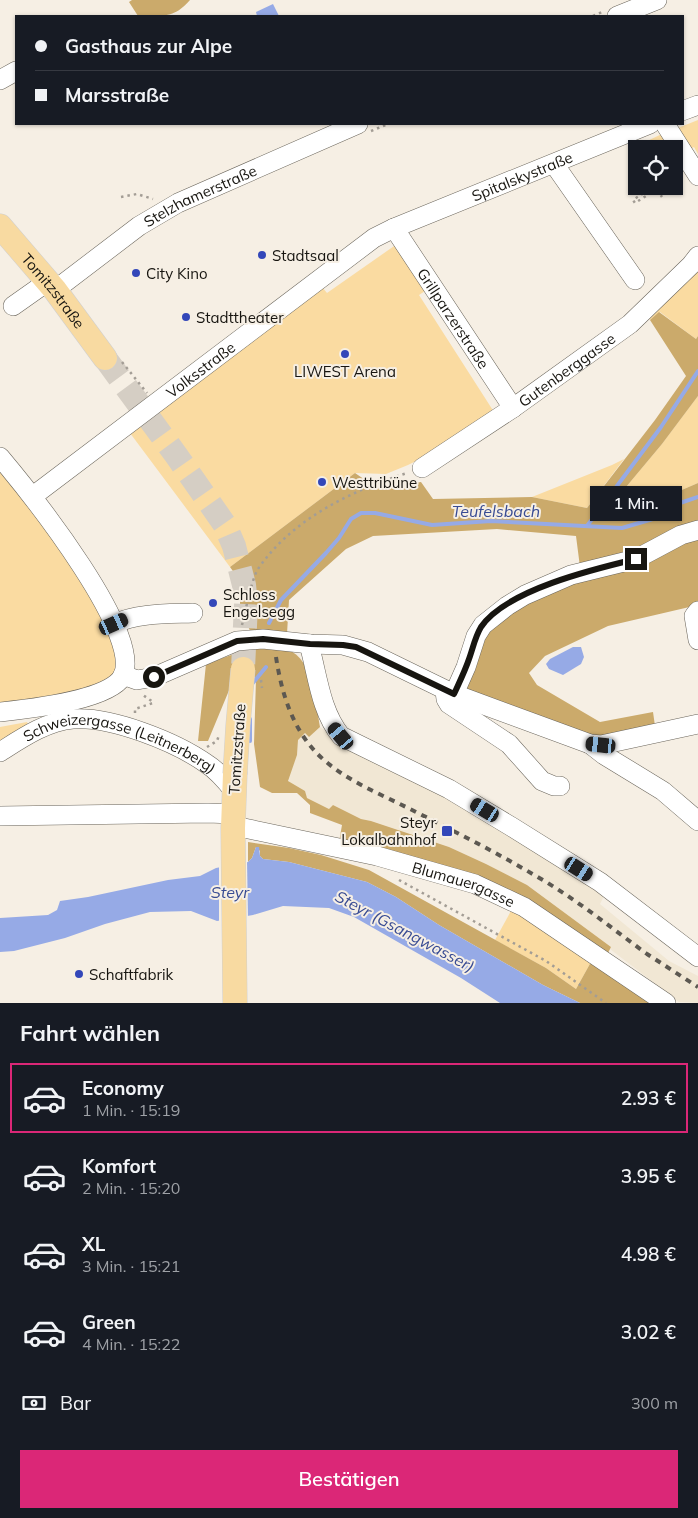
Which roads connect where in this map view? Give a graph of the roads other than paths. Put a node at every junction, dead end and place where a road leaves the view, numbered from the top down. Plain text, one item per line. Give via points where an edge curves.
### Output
1 (657, 0) edge
2 (620, 15) edge
3 (15, 72) edge
4 (0, 80) edge
5 (698, 105) edge
6 (684, 110) edge
7 (648, 125) edge
8 (666, 125) edge
9 (362, 129) edge
10 (554, 164) junction
11 (698, 176) edge
12 (0, 226) edge
13 (394, 228) junction
14 (698, 256) edge
15 (636, 280) dead end
16 (51, 286) junction
17 (13, 306) dead end
18 (105, 358) tunnel mouth
19 (513, 408) junction
20 (0, 457) edge
21 (422, 468) road end
22 (33, 496) junction
23 (698, 530) edge
24 (698, 611) edge
25 (193, 613) dead end
26 (114, 624) junction
27 (698, 640) edge
28 (310, 644) junction
29 (243, 669) tunnel mouth
30 (123, 675) junction
31 (449, 692) junction
32 (0, 712) edge
33 (698, 724) edge
34 (590, 744) junction
35 (0, 752) edge
36 (235, 782) junction
37 (560, 786) dead end
38 (0, 816) edge
39 (233, 821) junction
40 (698, 821) edge
41 (698, 957) edge
42 (235, 1003) edge
43 (666, 1003) edge

1 - 2 street
3 - 4 street
5 - 6 street
7 - 10 street, Spitalskystraße via 621,142
8 - 11 street
9 - 16 street, Stelzhamerstraße via 206,190 164,210
10 - 13 street, Spitalskystraße
10 - 15 street
12 - 16 main road, Tomitzstraße
13 - 19 street, Grillparzerstraße
13 - 22 street, Volksstraße via 374,238
14 - 19 street, Gutenberggasse via 630,324
16 - 17 street, Stelzhamerstraße
16 - 18 main road, Tomitzstraße
19 - 21 street, Gutenberggasse
20 - 22 street
22 - 26 street via 84,569
23 - 31 street via 636,559 571,575 525,595 494,614 480,630 466,667
24 - 27 street via 694,616
25 - 26 street via 166,614
26 - 30 street via 125,657
28 - 30 street via 263,639 237,641 154,677 137,680
28 - 31 street via 356,647
28 - 41 street via 327,714 341,736 449,789 512,827 607,887
29 - 36 main road, Tomitzstraße, bridge
30 - 32 street, Schweizergasse (Leitnerberg) via 113,686 88,696
31 - 34 street
31 - 37 street via 446,699 449,704 509,744 542,781
33 - 34 street via 601,745
34 - 40 street via 663,790
35 - 36 street, Schweizergasse (Leitnerberg) via 33,732 60,722 103,720 190,753
36 - 39 main road, Tomitzstraße
38 - 39 street, Blumauergasse via 208,813
39 - 42 main road, Tomitzstraße
39 - 43 street, Blumauergasse via 244,828 376,856 475,884 524,907

